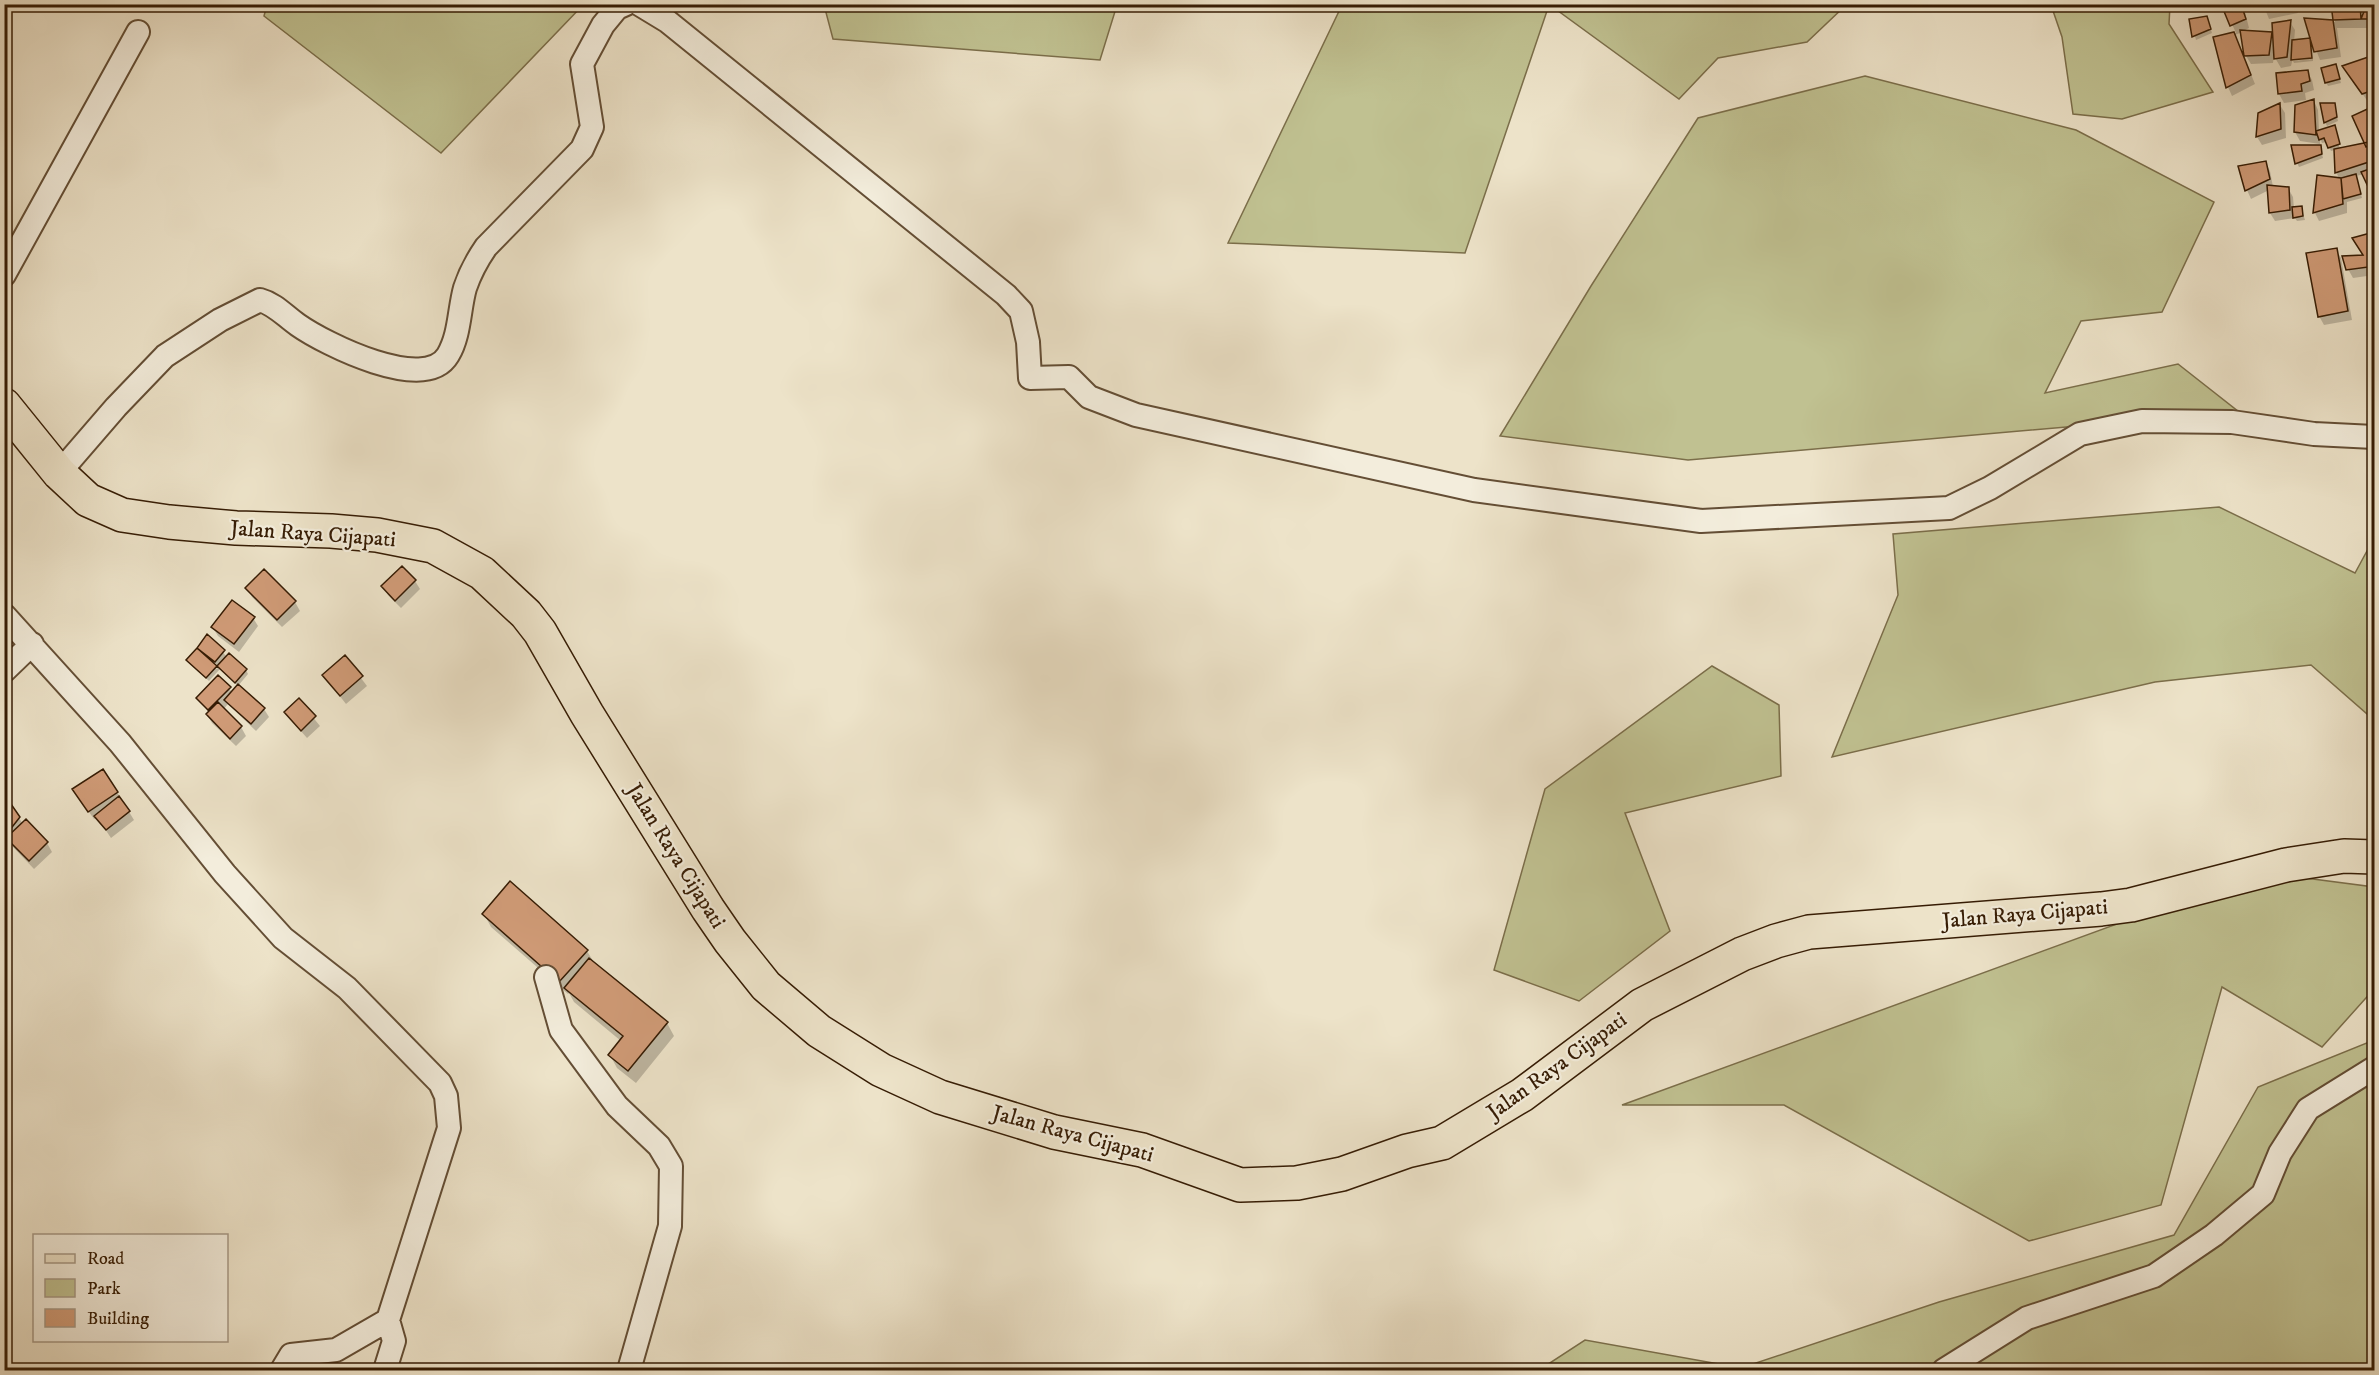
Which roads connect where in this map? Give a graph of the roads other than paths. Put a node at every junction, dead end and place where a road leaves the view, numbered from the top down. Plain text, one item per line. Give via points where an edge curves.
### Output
1 (626, 4) edge
2 (639, 4) edge
3 (138, 32) dead end
4 (4, 275) edge
5 (4, 405) edge
6 (2374, 437) edge
7 (59, 473) junction
8 (4, 615) edge
9 (32, 644) junction
10 (4, 670) edge
11 (2374, 857) edge
12 (546, 977) dead end
13 (2374, 1068) edge
14 (388, 1320) junction
15 (282, 1371) edge
16 (385, 1371) edge
17 (629, 1371) edge
18 (1944, 1371) edge

1 - 7 street via 617,8 603,25 582,64 592,127 582,149 481,255 465,288 454,340 444,361 430,369 407,370 376,361 331,344 260,300 220,320 165,356
2 - 6 street via 667,21 1006,295 1022,311 1030,378 1069,377 1089,397 1136,415 1474,490 1701,521 1949,508 2080,434 2142,421 2232,422 2314,434
3 - 4 street
5 - 7 main road, Jalan Raya Cijapati
7 - 11 main road, Jalan Raya Cijapati via 88,500 122,514 236,528 378,535 433,546 482,573 540,632 730,941 766,986 819,1031 881,1070 940,1097 1054,1132 1142,1150 1240,1185 1308,1181 1342,1174 1442,1143 1522,1095 1642,1005 1776,940 1809,932 2121,907 2286,865 2344,856
8 - 9 street
9 - 10 street
9 - 14 street via 283,938 347,988 440,1083 446,1096 449,1128
12 - 17 street via 561,1030 617,1106 659,1146 671,1166 670,1226
13 - 18 street via 2308,1109 2280,1153 2263,1194 2214,1235 2154,1276 2027,1318
14 - 15 street via 336,1350 291,1355
14 - 16 street via 394,1341

